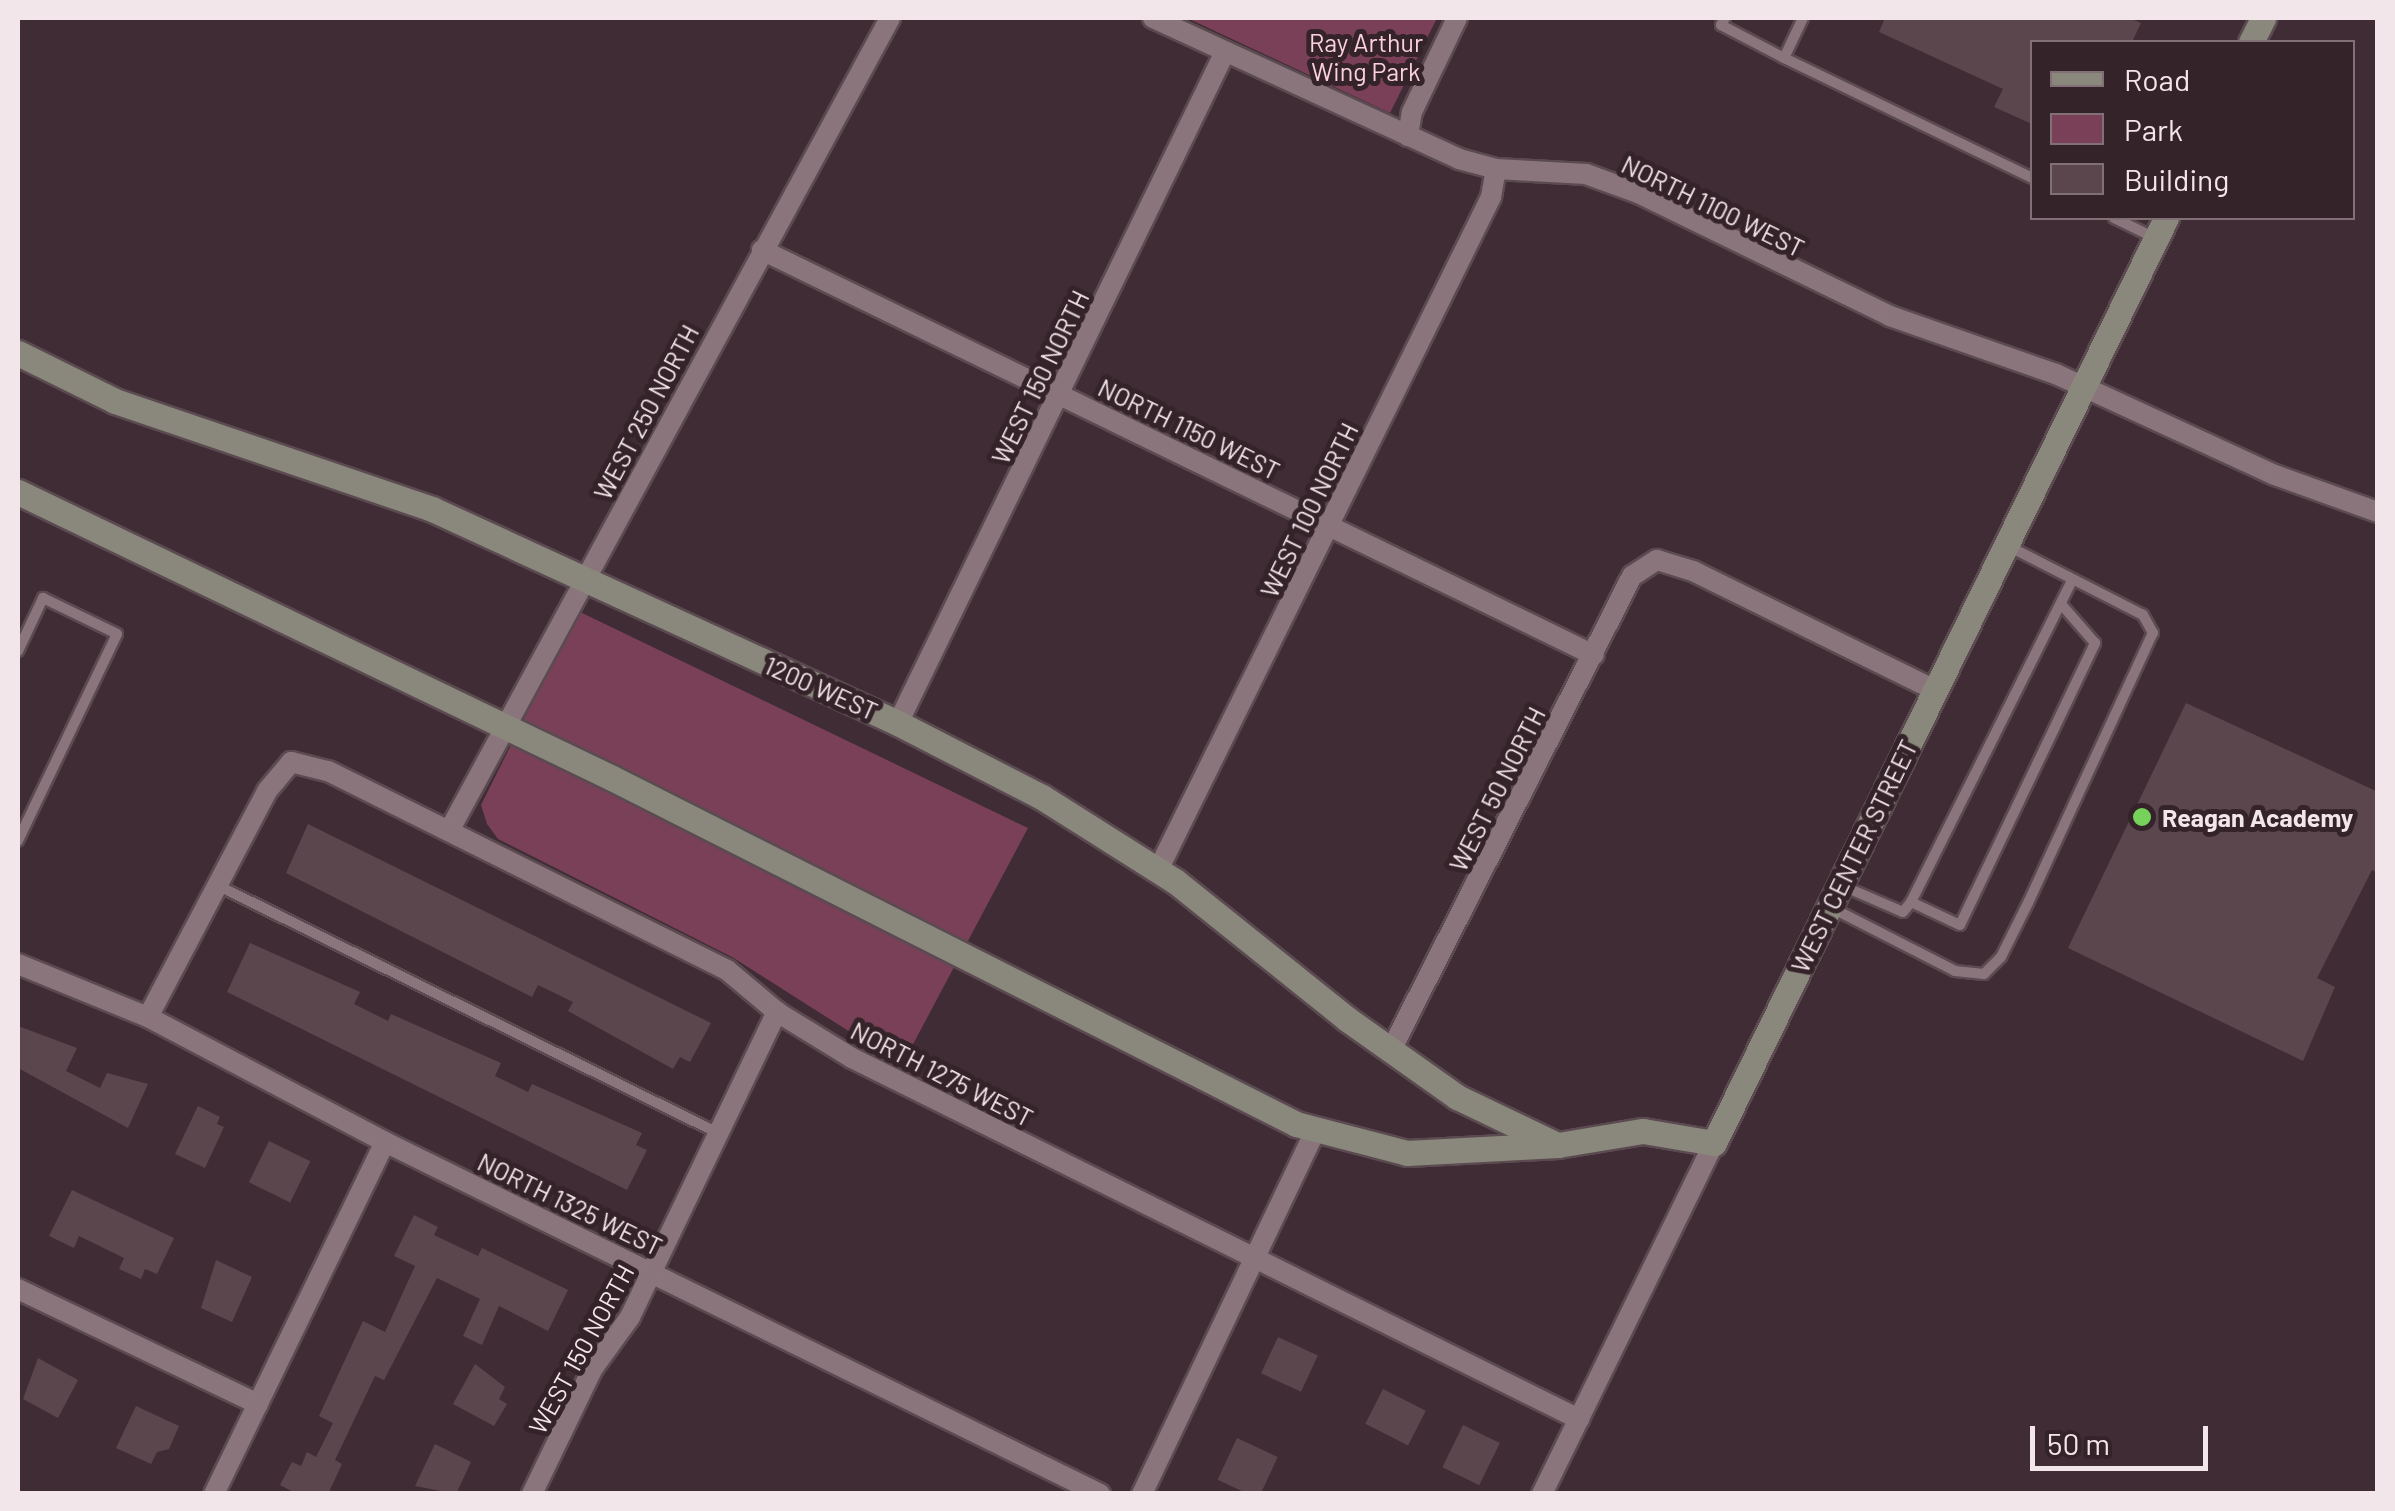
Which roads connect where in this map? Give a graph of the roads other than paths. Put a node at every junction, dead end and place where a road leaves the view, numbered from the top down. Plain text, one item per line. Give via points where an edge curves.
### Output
1 (890, 18) edge
2 (1153, 18) edge
3 (1457, 18) edge
4 (1725, 18) edge
5 (1803, 18) edge
6 (1225, 52) junction
7 (1784, 58) junction
8 (1408, 136) junction
9 (1496, 169) junction
10 (2030, 177) edge
11 (2123, 220) edge
12 (2161, 228) edge
13 (762, 250) junction
14 (18, 353) edge
15 (2084, 386) junction
16 (1059, 394) junction
17 (18, 492) edge
18 (2378, 512) edge
19 (1330, 524) junction
20 (2006, 545) junction
21 (582, 577) junction
22 (2073, 579) junction
23 (2061, 604) junction
24 (18, 651) edge
25 (1594, 655) junction
26 (1935, 690) junction
27 (898, 723) junction
28 (504, 728) junction
29 (449, 831) junction
30 (18, 841) edge
31 (1158, 870) junction
32 (217, 885) junction
33 (1834, 896) junction
34 (1911, 902) junction
35 (18, 964) edge
36 (778, 1012) junction
37 (148, 1017) junction
38 (1391, 1050) junction
39 (1316, 1129) junction
40 (718, 1133) junction
41 (385, 1142) junction
42 (1714, 1143) junction
43 (1558, 1146) junction
44 (1256, 1260) junction
45 (652, 1272) junction
46 (18, 1288) edge
47 (258, 1404) junction
48 (1578, 1419) junction
49 (214, 1494) edge
50 (532, 1494) edge
51 (1100, 1494) edge
52 (1142, 1494) edge
53 (1542, 1494) edge

1 - 13 street, WEST 250 NORTH
2 - 6 street, NORTH 1100 WEST
3 - 8 street via 1412,112
4 - 7 lane via 1721,26
5 - 7 lane
6 - 8 street, NORTH 1100 WEST
6 - 16 street, WEST 150 NORTH
7 - 10 lane
8 - 9 street, NORTH 1100 WEST
9 - 15 street, NORTH 1100 WEST via 1586,174 1890,316
9 - 19 street, WEST 100 NORTH via 1491,198
11 - 12 lane
12 - 15 street, WEST CENTER STREET
13 - 16 street, NORTH 1150 WEST
13 - 21 street, WEST 250 NORTH
14 - 21 street, 1200 WEST via 115,401 432,509
15 - 18 street, NORTH 1100 WEST via 2275,475
15 - 20 street, WEST CENTER STREET
16 - 19 street, NORTH 1150 WEST
16 - 27 street, WEST 150 NORTH
17 - 28 street
19 - 25 street, NORTH 1150 WEST
19 - 31 street, WEST 100 NORTH
20 - 22 lane
20 - 26 street, WEST CENTER STREET
21 - 27 street, 1200 WEST
21 - 28 street, WEST 250 NORTH
22 - 23 lane
22 - 33 lane via 2143,615 2153,634 2001,957 1984,974 1956,971
23 - 34 lane
23 - 34 lane via 2095,643 1960,925
24 - 30 lane via 43,598 117,634
25 - 26 street, WEST 50 NORTH via 1632,576 1657,560
25 - 38 street, WEST 50 NORTH
26 - 33 street, WEST CENTER STREET
27 - 31 street, 1200 WEST via 1042,797
28 - 29 street, WEST 250 NORTH
28 - 39 street
29 - 32 street, NORTH 1275 WEST via 328,770 291,762 267,792
29 - 36 street, NORTH 1275 WEST via 728,970
31 - 38 street, 1200 WEST
32 - 37 street
32 - 40 lane
33 - 34 lane via 1903,912
33 - 42 street, WEST CENTER STREET
35 - 37 street, NORTH 1325 WEST via 56,974
36 - 40 street, WEST 150 NORTH
36 - 44 street, NORTH 1275 WEST via 852,1058
37 - 41 street, NORTH 1325 WEST
38 - 43 street, 1200 WEST via 1458,1097
39 - 43 street via 1407,1153
39 - 44 street
40 - 45 street, WEST 150 NORTH
41 - 45 street, NORTH 1325 WEST
41 - 47 street
42 - 43 street via 1643,1130
42 - 48 street, WEST CENTER STREET
44 - 48 street, NORTH 1275 WEST
44 - 52 street
45 - 50 street, WEST 150 NORTH via 593,1368
45 - 51 street, NORTH 1325 WEST
46 - 47 street
47 - 49 street
48 - 53 street, WEST CENTER STREET

